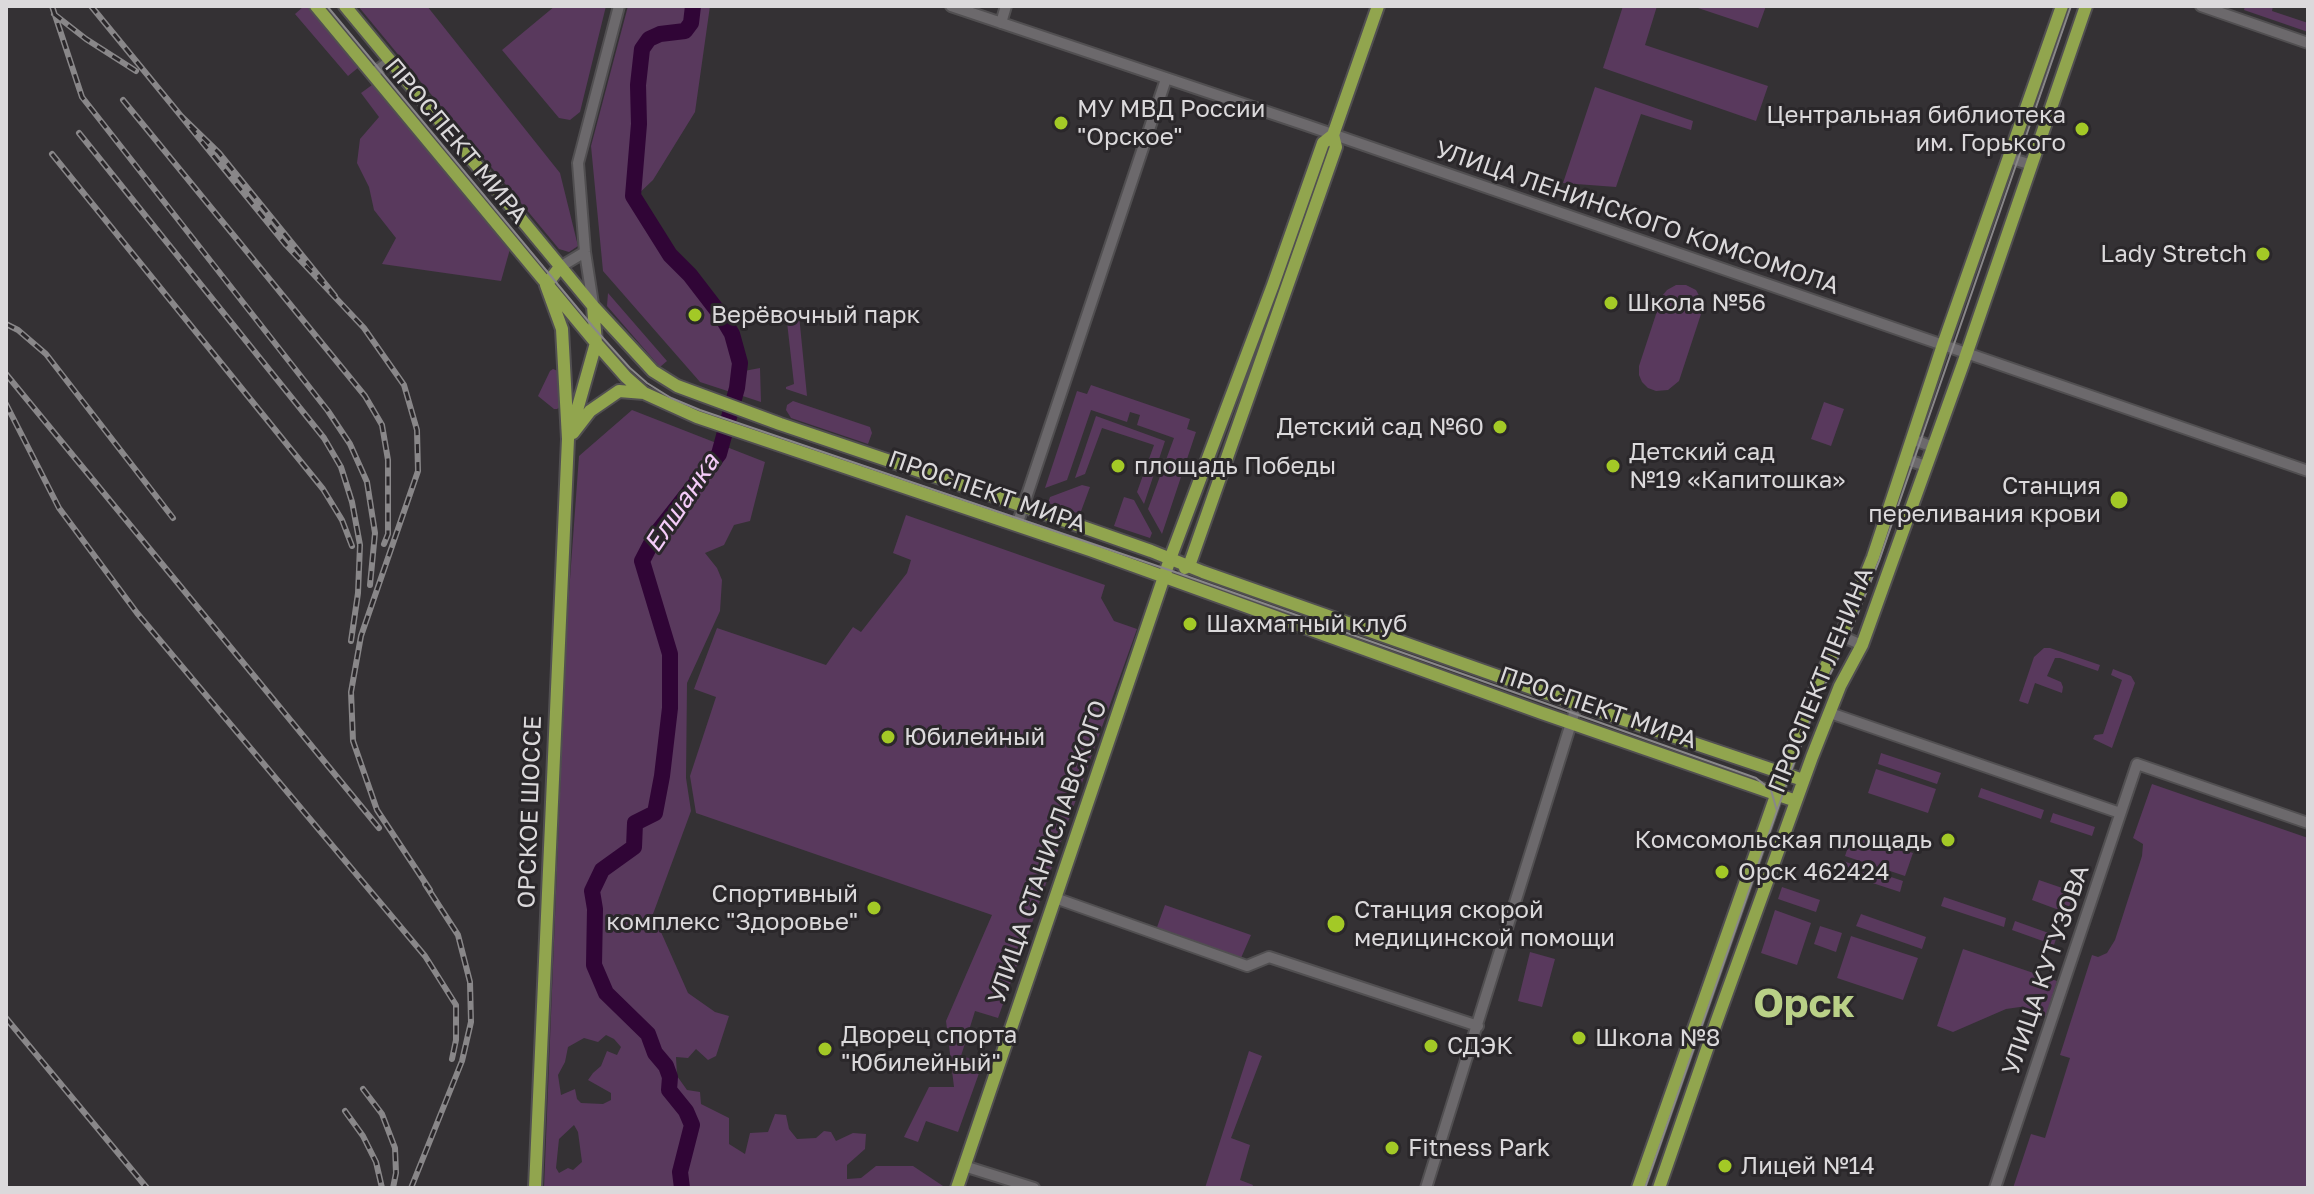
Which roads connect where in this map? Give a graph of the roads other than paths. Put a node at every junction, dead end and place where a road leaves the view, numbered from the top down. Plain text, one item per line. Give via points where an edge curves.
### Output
1 (316, 6) edge
2 (345, 6) edge
3 (619, 6) edge
4 (951, 6) edge
5 (1006, 6) edge
6 (1378, 6) edge
7 (2062, 6) edge
8 (2086, 6) edge
9 (2201, 6) edge
10 (1001, 23) junction
11 (2308, 43) edge
12 (390, 61) junction
13 (372, 74) junction
14 (1166, 79) junction
15 (1333, 135) junction
16 (2009, 158) junction
17 (2032, 165) junction
18 (585, 252) junction
19 (560, 267) junction
20 (546, 285) junction
21 (593, 306) junction
22 (596, 343) junction
23 (1943, 345) junction
24 (1966, 353) junction
25 (644, 393) junction
26 (568, 439) junction
27 (1912, 439) junction
28 (1933, 447) junction
29 (1905, 459) junction
30 (1926, 466) junction
31 (2308, 471) edge
32 (1023, 506) junction
33 (1886, 518) junction
34 (1017, 525) junction
35 (1905, 525) junction
36 (1873, 557) junction
37 (1170, 559) junction
38 (1891, 564) junction
39 (1189, 566) junction
40 (1165, 576) junction
41 (1298, 605) junction
42 (1328, 616) junction
43 (1291, 623) junction
44 (1322, 634) junction
45 (1841, 636) junction
46 (1862, 645) junction
47 (1416, 647) junction
48 (1409, 665) junction
49 (1819, 680) junction
50 (1840, 686) junction
51 (1549, 694) junction
52 (1577, 704) junction
53 (1542, 713) junction
54 (1830, 713) junction
55 (1571, 723) junction
56 (1639, 724) junction
57 (1632, 744) junction
58 (1784, 774) junction
59 (1803, 780) junction
60 (1777, 794) junction
61 (1796, 801) junction
62 (2120, 813) junction
63 (2308, 823) edge
64 (1055, 898) junction
65 (1725, 944) junction
66 (1741, 951) junction
67 (1699, 1017) junction
68 (1716, 1023) junction
69 (1478, 1026) junction
70 (1682, 1067) junction
71 (1699, 1072) junction
72 (964, 1166) junction
73 (535, 1188) edge
74 (957, 1188) edge
75 (1034, 1188) edge
76 (1426, 1188) edge
77 (1638, 1188) edge
78 (1659, 1188) edge
79 (1995, 1188) edge

1 - 13 main road, ПРОСПЕКТ МИРА
2 - 12 main road, ПРОСПЕКТ МИРА
3 - 18 street via 578,163
4 - 10 street, УЛИЦА ЛЕНИНСКОГО КОМСОМОЛА
5 - 10 street
6 - 15 main road, УЛИЦА СТАНИСЛАВСКОГО
7 - 16 main road, ПРОСПЕКТ ЛЕНИНА
8 - 17 main road, ПРОСПЕКТ ЛЕНИНА
9 - 11 street
10 - 14 street, УЛИЦА ЛЕНИНСКОГО КОМСОМОЛА
12 - 13 street
12 - 19 main road, ПРОСПЕКТ МИРА
13 - 20 main road, ПРОСПЕКТ МИРА
14 - 15 street, УЛИЦА ЛЕНИНСКОГО КОМСОМОЛА
14 - 32 street
15 - 23 street, УЛИЦА ЛЕНИНСКОГО КОМСОМОЛА
15 - 37 main road, УЛИЦА СТАНИСЛАВСКОГО via 1323,143
15 - 39 main road, УЛИЦА СТАНИСЛАВСКОГО via 1336,147
16 - 17 street
16 - 23 main road, ПРОСПЕКТ ЛЕНИНА
17 - 24 main road, ПРОСПЕКТ ЛЕНИНА
18 - 19 street
18 - 21 street
19 - 20 main road
19 - 21 main road, ПРОСПЕКТ МИРА
20 - 22 main road, ПРОСПЕКТ МИРА
20 - 26 main road via 562,329
21 - 22 main road
21 - 32 main road, ПРОСПЕКТ МИРА via 653,371 677,386
22 - 25 main road, ПРОСПЕКТ МИРА
22 - 26 main road
23 - 24 street, УЛИЦА ЛЕНИНСКОГО КОМСОМОЛА
23 - 27 main road, ПРОСПЕКТ ЛЕНИНА
24 - 28 main road, ПРОСПЕКТ ЛЕНИНА
24 - 31 street, УЛИЦА ЛЕНИНСКОГО КОМСОМОЛА
25 - 26 main road via 619,391 590,411
25 - 34 main road, ПРОСПЕКТ МИРА via 697,417
26 - 73 main road, ОРСКОЕ ШОССЕ
27 - 28 street
27 - 29 main road, ПРОСПЕКТ ЛЕНИНА
28 - 30 main road, ПРОСПЕКТ ЛЕНИНА
29 - 30 street
29 - 33 main road, ПРОСПЕКТ ЛЕНИНА
30 - 35 main road, ПРОСПЕКТ ЛЕНИНА
32 - 34 street
32 - 37 main road, ПРОСПЕКТ МИРА
33 - 35 street
33 - 36 main road, ПРОСПЕКТ ЛЕНИНА
34 - 40 main road, ПРОСПЕКТ МИРА
35 - 38 main road, ПРОСПЕКТ ЛЕНИНА
36 - 38 street
36 - 45 main road, ПРОСПЕКТ ЛЕНИНА
37 - 39 main road, ПРОСПЕКТ МИРА
37 - 40 main road, УЛИЦА СТАНИСЛАВСКОГО
38 - 46 main road, ПРОСПЕКТ ЛЕНИНА
39 - 40 main road
39 - 41 main road, ПРОСПЕКТ МИРА
40 - 43 main road, ПРОСПЕКТ МИРА
40 - 64 main road, УЛИЦА СТАНИСЛАВСКОГО
41 - 42 main road, ПРОСПЕКТ МИРА
41 - 43 street
42 - 44 street
42 - 47 main road, ПРОСПЕКТ МИРА
43 - 44 main road, ПРОСПЕКТ МИРА
44 - 48 main road, ПРОСПЕКТ МИРА
45 - 46 street
45 - 49 main road, ПРОСПЕКТ ЛЕНИНА
46 - 50 main road, ПРОСПЕКТ ЛЕНИНА
47 - 48 street
47 - 51 main road, ПРОСПЕКТ МИРА
48 - 53 main road, ПРОСПЕКТ МИРА
49 - 50 street
49 - 58 main road, ПРОСПЕКТ ЛЕНИНА
50 - 54 main road, ПРОСПЕКТ ЛЕНИНА
51 - 52 main road, ПРОСПЕКТ МИРА
51 - 53 street
52 - 55 street
52 - 56 main road, ПРОСПЕКТ МИРА
53 - 55 main road, ПРОСПЕКТ МИРА
54 - 59 main road, ПРОСПЕКТ ЛЕНИНА
54 - 62 street
55 - 57 main road, ПРОСПЕКТ МИРА
55 - 69 street
56 - 57 street
56 - 58 main road, ПРОСПЕКТ МИРА
57 - 60 main road, ПРОСПЕКТ МИРА
58 - 59 main road, ПРОСПЕКТ МИРА
58 - 60 main road, ПРОСПЕКТ ЛЕНИНА
59 - 61 main road, ПРОСПЕКТ ЛЕНИНА
60 - 61 main road, ПРОСПЕКТ МИРА
60 - 65 main road, ПРОСПЕКТ ЛЕНИНА
61 - 66 main road, ПРОСПЕКТ ЛЕНИНА
62 - 63 street, УЛИЦА КУТУЗОВА via 2137,764
62 - 79 street, УЛИЦА КУТУЗОВА
64 - 69 street via 1247,966 1269,957
64 - 72 main road, УЛИЦА СТАНИСЛАВСКОГО
65 - 66 street
65 - 67 main road, ПРОСПЕКТ ЛЕНИНА
66 - 68 main road, ПРОСПЕКТ ЛЕНИНА
67 - 68 street
67 - 70 main road, ПРОСПЕКТ ЛЕНИНА
68 - 71 main road, ПРОСПЕКТ ЛЕНИНА
69 - 76 street
70 - 71 street
70 - 77 main road, ПРОСПЕКТ ЛЕНИНА
71 - 78 main road, ПРОСПЕКТ ЛЕНИНА
72 - 74 main road, УЛИЦА СТАНИСЛАВСКОГО
72 - 75 street

